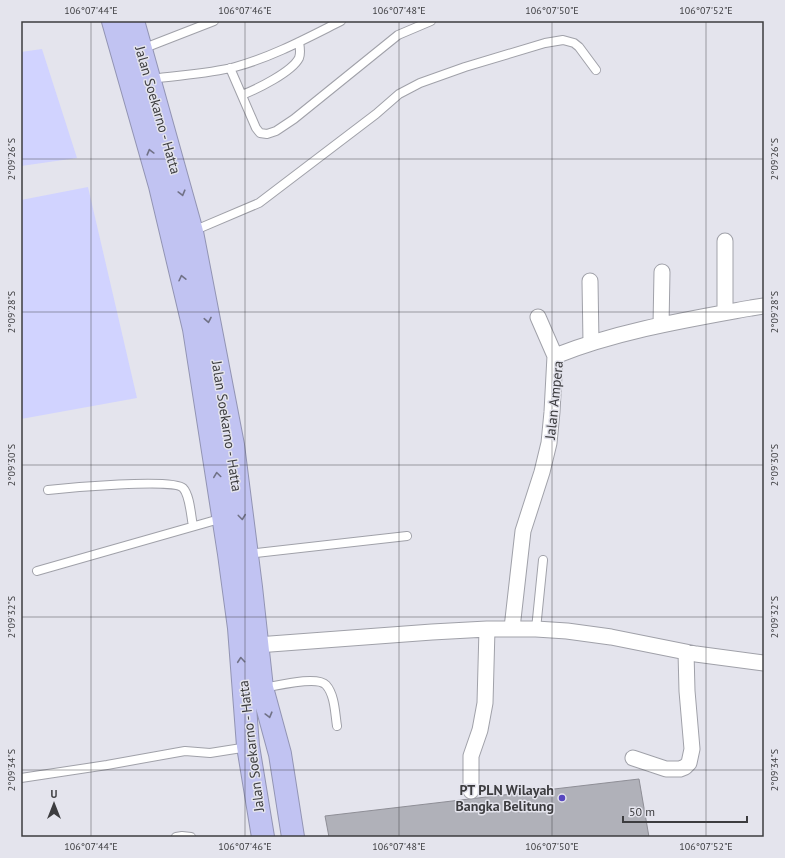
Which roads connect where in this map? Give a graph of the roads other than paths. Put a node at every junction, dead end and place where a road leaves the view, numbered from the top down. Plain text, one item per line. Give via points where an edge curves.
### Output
1 (113, 21) edge
2 (133, 21) edge
3 (214, 21) edge
4 (341, 21) edge
5 (430, 21) edge
6 (299, 42) junction
7 (142, 50) junction
8 (230, 68) junction
9 (596, 70) dead end
10 (150, 79) junction
11 (242, 95) junction
12 (182, 235) junction
13 (725, 241) dead end
14 (662, 272) dead end
15 (590, 281) dead end
16 (764, 306) edge
17 (725, 312) junction
18 (538, 317) dead end
19 (661, 325) junction
20 (591, 343) junction
21 (555, 356) junction
22 (48, 490) dead end
23 (223, 518) junction
24 (193, 526) junction
25 (407, 536) dead end
26 (246, 554) junction
27 (543, 560) dead end
28 (37, 571) dead end
29 (512, 628) junction
30 (487, 629) junction
31 (536, 629) junction
32 (257, 645) junction
33 (686, 652) junction
34 (764, 663) edge
35 (262, 688) junction
36 (337, 726) dead end
37 (248, 746) junction
38 (633, 758) dead end
39 (21, 778) edge
40 (471, 791) dead end
41 (176, 837) edge
42 (191, 837) edge
43 (264, 837) edge
44 (294, 837) edge

12 -> 1 highway, Jalan Soekarno - Hatta via 160,186
2 - 7 highway, Jalan Soekarno - Hatta
3 - 7 lane
4 - 6 lane
5 - 11 lane via 398,35 294,119 272,133 258,131
6 - 8 lane
6 - 11 lane via 300,54 295,64
7 - 10 highway, Jalan Soekarno - Hatta
8 - 10 lane
8 - 11 lane
9 - 12 lane via 579,47 563,40 465,67 420,83 400,94 259,203
10 -> 12 highway, Jalan Soekarno - Hatta
23 -> 12 highway, Jalan Soekarno - Hatta
12 -> 26 highway, Jalan Soekarno - Hatta via 233,445
13 - 17 street
14 - 19 street
15 - 20 street
16 - 17 street, Jalan Ampera
17 - 19 street, Jalan Ampera
18 - 21 street
19 - 20 street, Jalan Ampera
20 - 21 street, Jalan Ampera
21 - 29 street, Jalan Ampera via 549,443 523,531
22 - 24 lane via 93,486 176,485 183,488 186,493
23 - 24 lane
37 -> 23 highway, Jalan Soekarno - Hatta via 239,628
24 - 28 lane
25 - 26 lane
26 - 32 highway, Jalan Soekarno - Hatta
27 - 31 lane
29 - 30 street
29 - 31 street
30 - 32 street
30 - 40 street via 485,703 480,730 471,756
31 - 33 street via 611,637
32 - 35 highway, Jalan Soekarno - Hatta
33 - 34 street
33 - 38 street via 692,749 689,763 680,769 666,769
35 - 36 lane via 315,680 322,682 330,691
35 -> 44 highway, Jalan Soekarno - Hatta via 280,754
37 - 39 lane via 210,753 185,751
37 - 43 highway, Jalan Soekarno - Hatta
41 - 42 lane

